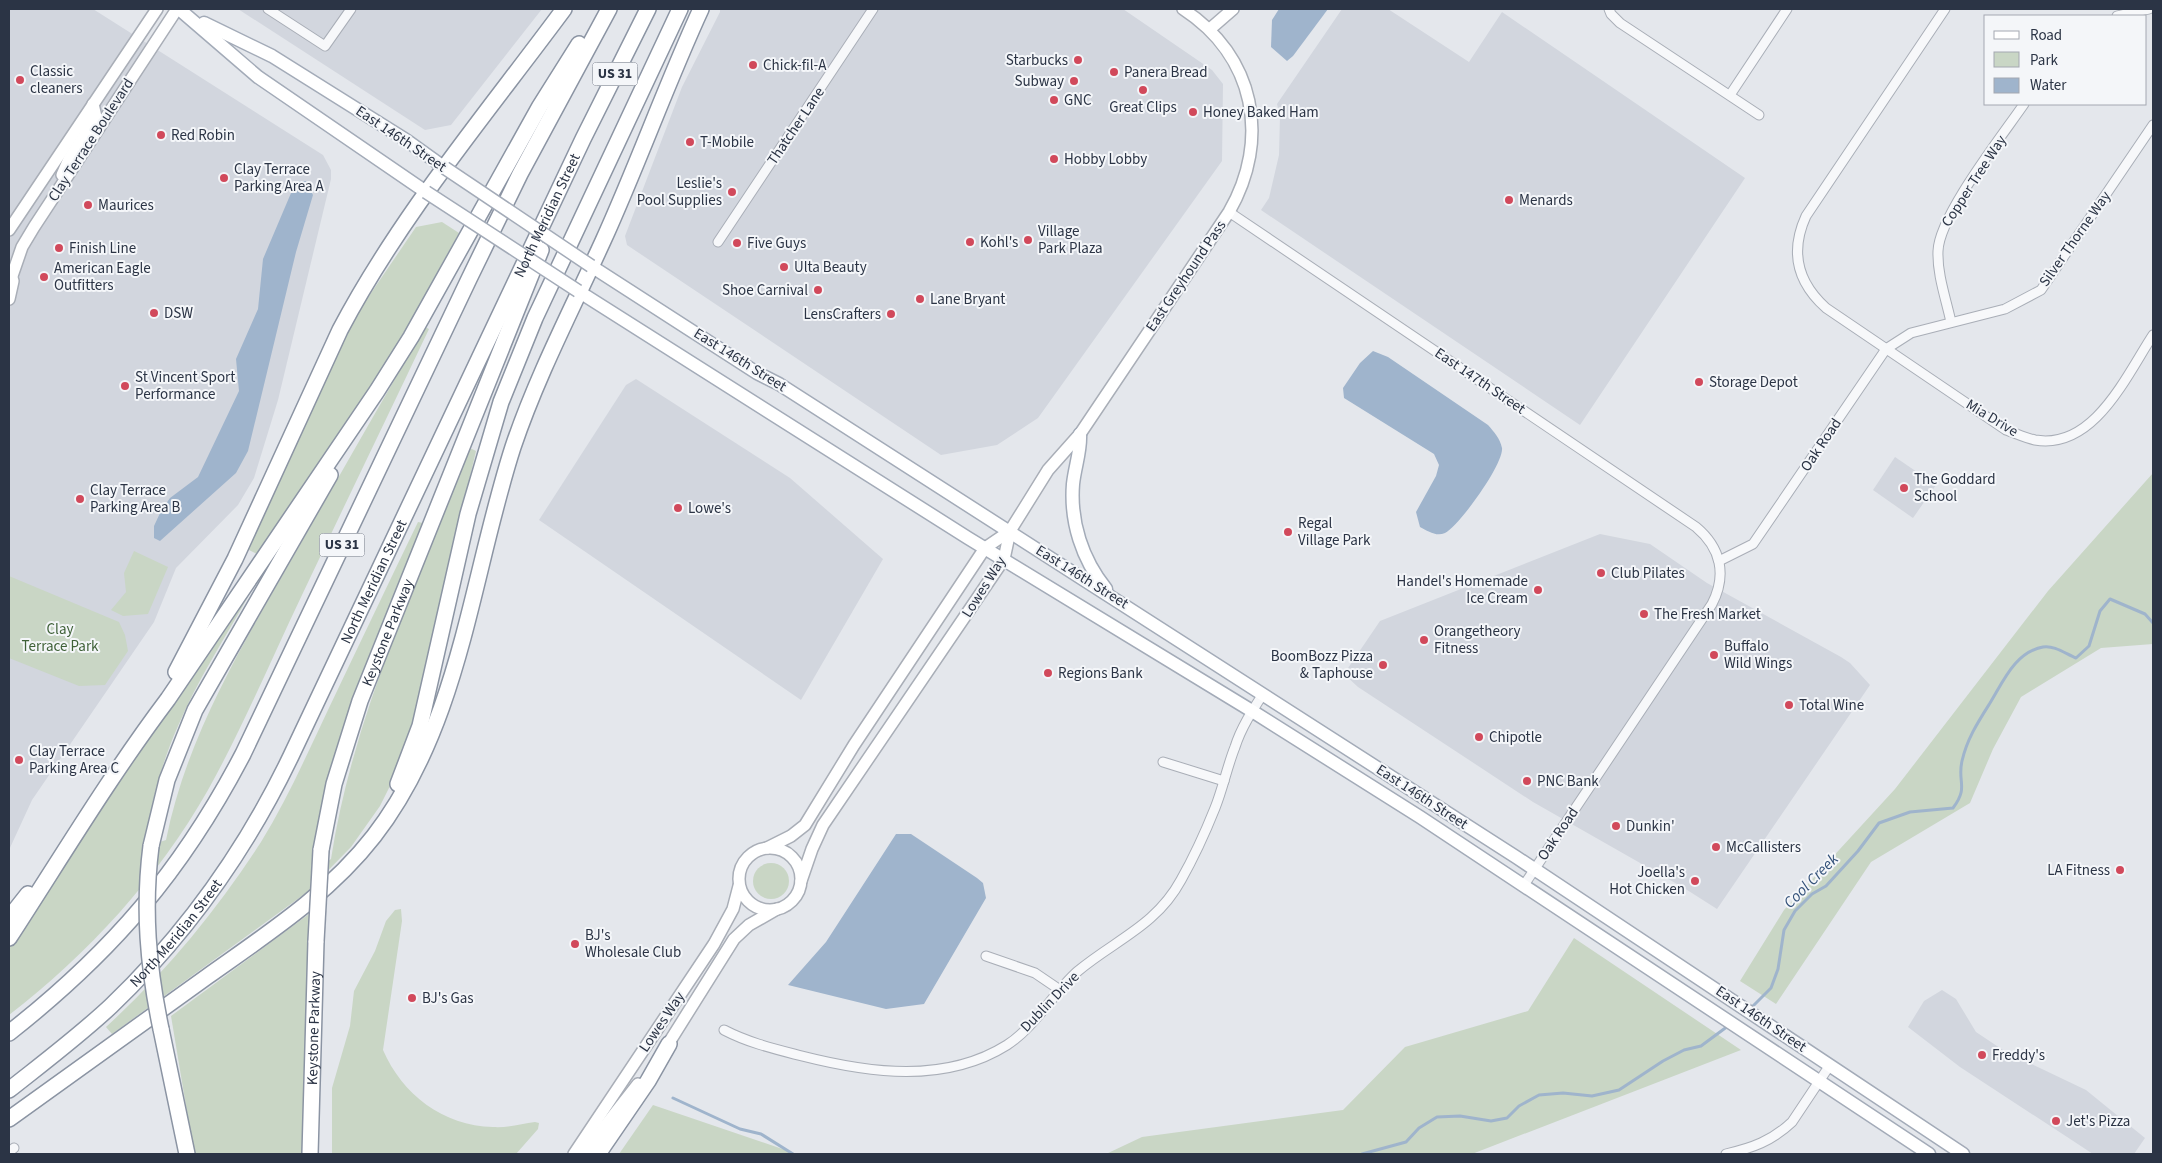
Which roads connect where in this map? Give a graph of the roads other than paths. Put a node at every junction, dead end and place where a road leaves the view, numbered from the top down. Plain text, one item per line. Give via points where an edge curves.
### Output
1 (157, 9) edge
2 (178, 9) edge
3 (268, 9) edge
4 (351, 9) edge
5 (564, 9) edge
6 (602, 9) edge
7 (609, 9) edge
8 (648, 9) edge
9 (680, 9) edge
10 (701, 9) edge
11 (873, 9) edge
12 (1183, 9) edge
13 (1233, 9) edge
14 (1609, 9) edge
15 (1786, 9) edge
16 (1945, 9) edge
17 (2149, 9) edge
18 (2122, 15) edge
19 (191, 17) junction
20 (1210, 30) junction
21 (1730, 95) junction
22 (93, 104) junction
23 (2023, 105) edge
24 (1760, 115) dead end
25 (2153, 125) edge
26 (2150, 136) edge
27 (583, 139) junction
28 (445, 168) junction
29 (426, 192) junction
30 (51, 202) junction
31 (1229, 212) junction
32 (9, 230) edge
33 (718, 242) dead end
34 (591, 266) junction
35 (10, 273) edge
36 (578, 291) junction
37 (9, 299) edge
38 (1951, 322) junction
39 (2153, 335) edge
40 (1886, 349) junction
41 (377, 391) junction
42 (1080, 434) junction
43 (1010, 531) junction
44 (985, 548) junction
45 (1004, 559) junction
46 (1720, 561) junction
47 (1112, 596) junction
48 (1263, 694) junction
49 (1252, 711) junction
50 (138, 738) junction
51 (1163, 762) dead end
52 (1224, 781) junction
53 (767, 848) junction
54 (62, 852) junction
55 (1534, 870) junction
56 (801, 881) junction
57 (328, 885) junction
58 (1524, 885) junction
59 (740, 886) junction
60 (777, 909) junction
61 (9, 918) edge
62 (9, 938) edge
63 (986, 956) dead end
64 (1060, 990) junction
65 (724, 1030) dead end
66 (9, 1033) edge
67 (669, 1044) junction
68 (1830, 1065) junction
69 (1819, 1081) junction
70 (9, 1090) edge
71 (9, 1119) edge
72 (187, 1154) edge
73 (310, 1154) edge
74 (574, 1154) edge
75 (583, 1154) edge
76 (598, 1154) edge
77 (1726, 1154) edge
78 (1929, 1154) edge
79 (1963, 1154) edge

1 - 22 street, Clay Terrace Boulevard
2 - 19 main road, East 146th Street
2 - 30 street, Clay Terrace Boulevard
3 - 4 street via 325,46
5 - 28 highway
6 - 41 highway via 540,106 425,313
7 - 66 highway, US 31 via 520,174 251,736 210,814 172,872 123,931 68,985
8 - 27 highway, North Meridian Street / US 31
9 - 57 highway via 535,318 501,402 468,514 420,726 406,767 378,819
10 - 34 highway
11 - 33 street, Thatcher Lane
12 - 20 street, East Greyhound Pass
13 - 20 street
14 - 21 street via 1620,23
15 - 21 street
16 - 40 street via 1806,216 1798,236 1796,250 1800,275 1814,298
17 - 18 street
19 - 28 main road, East 146th Street via 272,56
19 - 29 main road, East 146th Street via 258,77
20 - 31 street, East Greyhound Pass via 1225,47 1241,78 1252,116 1250,162
21 - 24 street
22 - 30 street via 96,117 69,159
22 - 32 street, Clay Terrace Boulevard
23 - 38 street, Copper Tree Way via 1950,213 1940,234 1939,269
25 - 26 street, Silver Thorne Way
26 - 38 street, Silver Thorne Way via 2041,290 2005,309
27 - 70 highway, North Meridian Street / US 31 via 255,825 201,906 137,980 66,1045
27 - 73 highway, Keystone Parkway, bridge via 528,287 360,701 334,784 321,850
28 - 29 highway
28 - 34 main road, East 146th Street, bridge
29 - 36 main road, East 146th Street, bridge
29 - 50 highway via 350,311 214,603
30 - 35 street, Clay Terrace Boulevard via 22,247
31 - 42 street, East Greyhound Pass
31 - 46 street, East 147th Street via 1696,527 1710,541
34 - 36 highway
34 - 43 main road, East 146th Street
35 - 37 street, Clay Terrace Boulevard via 13,289
36 - 44 main road, East 146th Street
36 - 57 highway via 514,446 456,660 431,738 383,824 356,858
38 - 40 street, Silver Thorne Way via 1911,332
39 - 40 street, Mia Drive via 2091,424 2078,433 2052,440 2034,440 2006,430
40 - 46 street, Oak Road via 1753,544
41 - 50 highway via 168,700
41 - 72 highway, bridge via 195,710 166,780 151,846 146,896 147,940 161,1029
42 - 43 street, East Greyhound Pass via 1048,470
42 - 47 main road via 1081,449 1073,496 1075,523 1088,561
43 - 44 street, Lowes Way
43 - 45 street, Lowes Way
43 - 47 main road, East 146th Street
44 - 45 main road, East 146th Street
44 - 53 street, Lowes Way via 854,745 805,825
45 - 49 main road, East 146th Street
45 - 56 street, Lowes Way via 823,825
46 - 55 street, Oak Road via 1720,582 1712,604
47 - 48 main road, East 146th Street
48 - 49 street, Dublin Drive
48 - 55 main road, East 146th Street
49 - 52 street, Dublin Drive via 1235,746
49 - 58 main road, East 146th Street
50 - 54 highway
51 - 52 street
52 - 64 street, Dublin Drive via 1198,847 1168,901 1148,921 1079,970
53 - 56 street via 789,855 798,867
53 - 59 street, Lowes Way via 754,852 745,860 740,870
54 - 61 highway
54 - 62 highway
55 - 58 street, Oak Road
55 - 68 main road, East 146th Street
56 - 60 street, Lowes Way via 794,899
57 - 71 highway via 271,932
58 - 69 main road, East 146th Street
59 - 60 street via 744,897 753,905 765,910
59 - 74 street, Lowes Way via 733,909 718,937
60 - 67 street, Lowes Way via 749,925 734,939
63 - 64 street via 1035,973
64 - 65 street, Dublin Drive via 1008,1044 972,1061 948,1067 899,1072 856,1069 755,1044
67 - 75 street, Lowes Way
67 - 76 highway
68 - 69 street
68 - 79 main road, East 146th Street
69 - 77 street via 1784,1130 1763,1144
69 - 78 main road, East 146th Street

